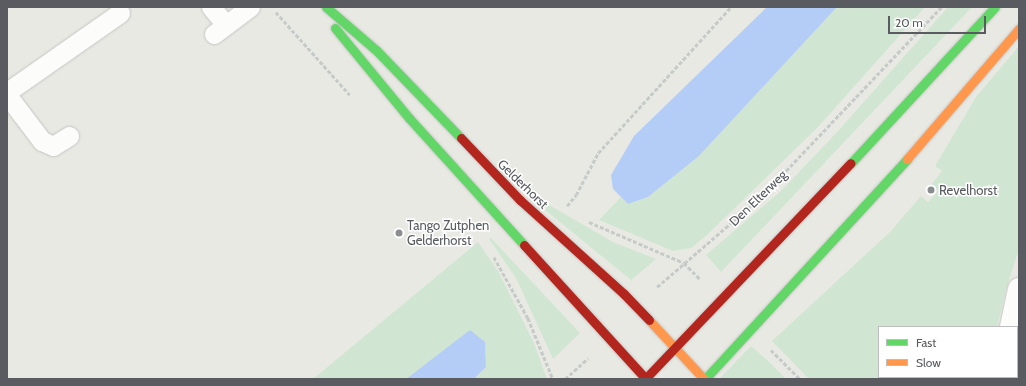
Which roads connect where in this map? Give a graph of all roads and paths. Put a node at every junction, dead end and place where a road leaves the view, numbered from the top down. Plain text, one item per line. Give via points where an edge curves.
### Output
1 (211, 7) edge
2 (250, 7) edge
3 (272, 7) edge
4 (318, 7) edge
5 (326, 7) edge
6 (731, 7) edge
7 (941, 7) edge
8 (996, 7) edge
9 (120, 13) dead end
10 (1019, 29) edge
11 (7, 92) edge
12 (7, 95) edge
13 (356, 100) dead end
14 (69, 136) dead end
15 (571, 212) dead end
16 (584, 219) dead end
17 (492, 253) dead end
18 (684, 263) junction
19 (1019, 289) edge
20 (637, 307) junction
21 (1011, 326) edge
22 (751, 330) junction
23 (608, 336) junction
24 (675, 348) junction
25 (552, 379) edge
26 (565, 379) edge
27 (645, 379) edge
28 (704, 379) edge
29 (800, 379) edge

1 - 2 lane via 220,30
3 - 13 path
4 - 23 street via 409,118
5 - 20 street, Gelderhorst via 377,51 520,200
6 - 15 path, Gelderhorst via 598,152 576,195 565,208
7 - 18 path, Den Elterweg via 761,197
8 - 24 street
9 - 11 lane
10 - 22 street via 953,108
12 - 14 lane via 42,141 53,146
16 - 18 path
17 - 25 path via 528,318
18 - 20 path, Den Elterweg
19 - 21 street
20 - 24 street, Gelderhorst
22 - 28 street
22 - 29 path
23 - 26 path
23 - 27 street
24 - 27 street
24 - 28 street, Gelderhorst

